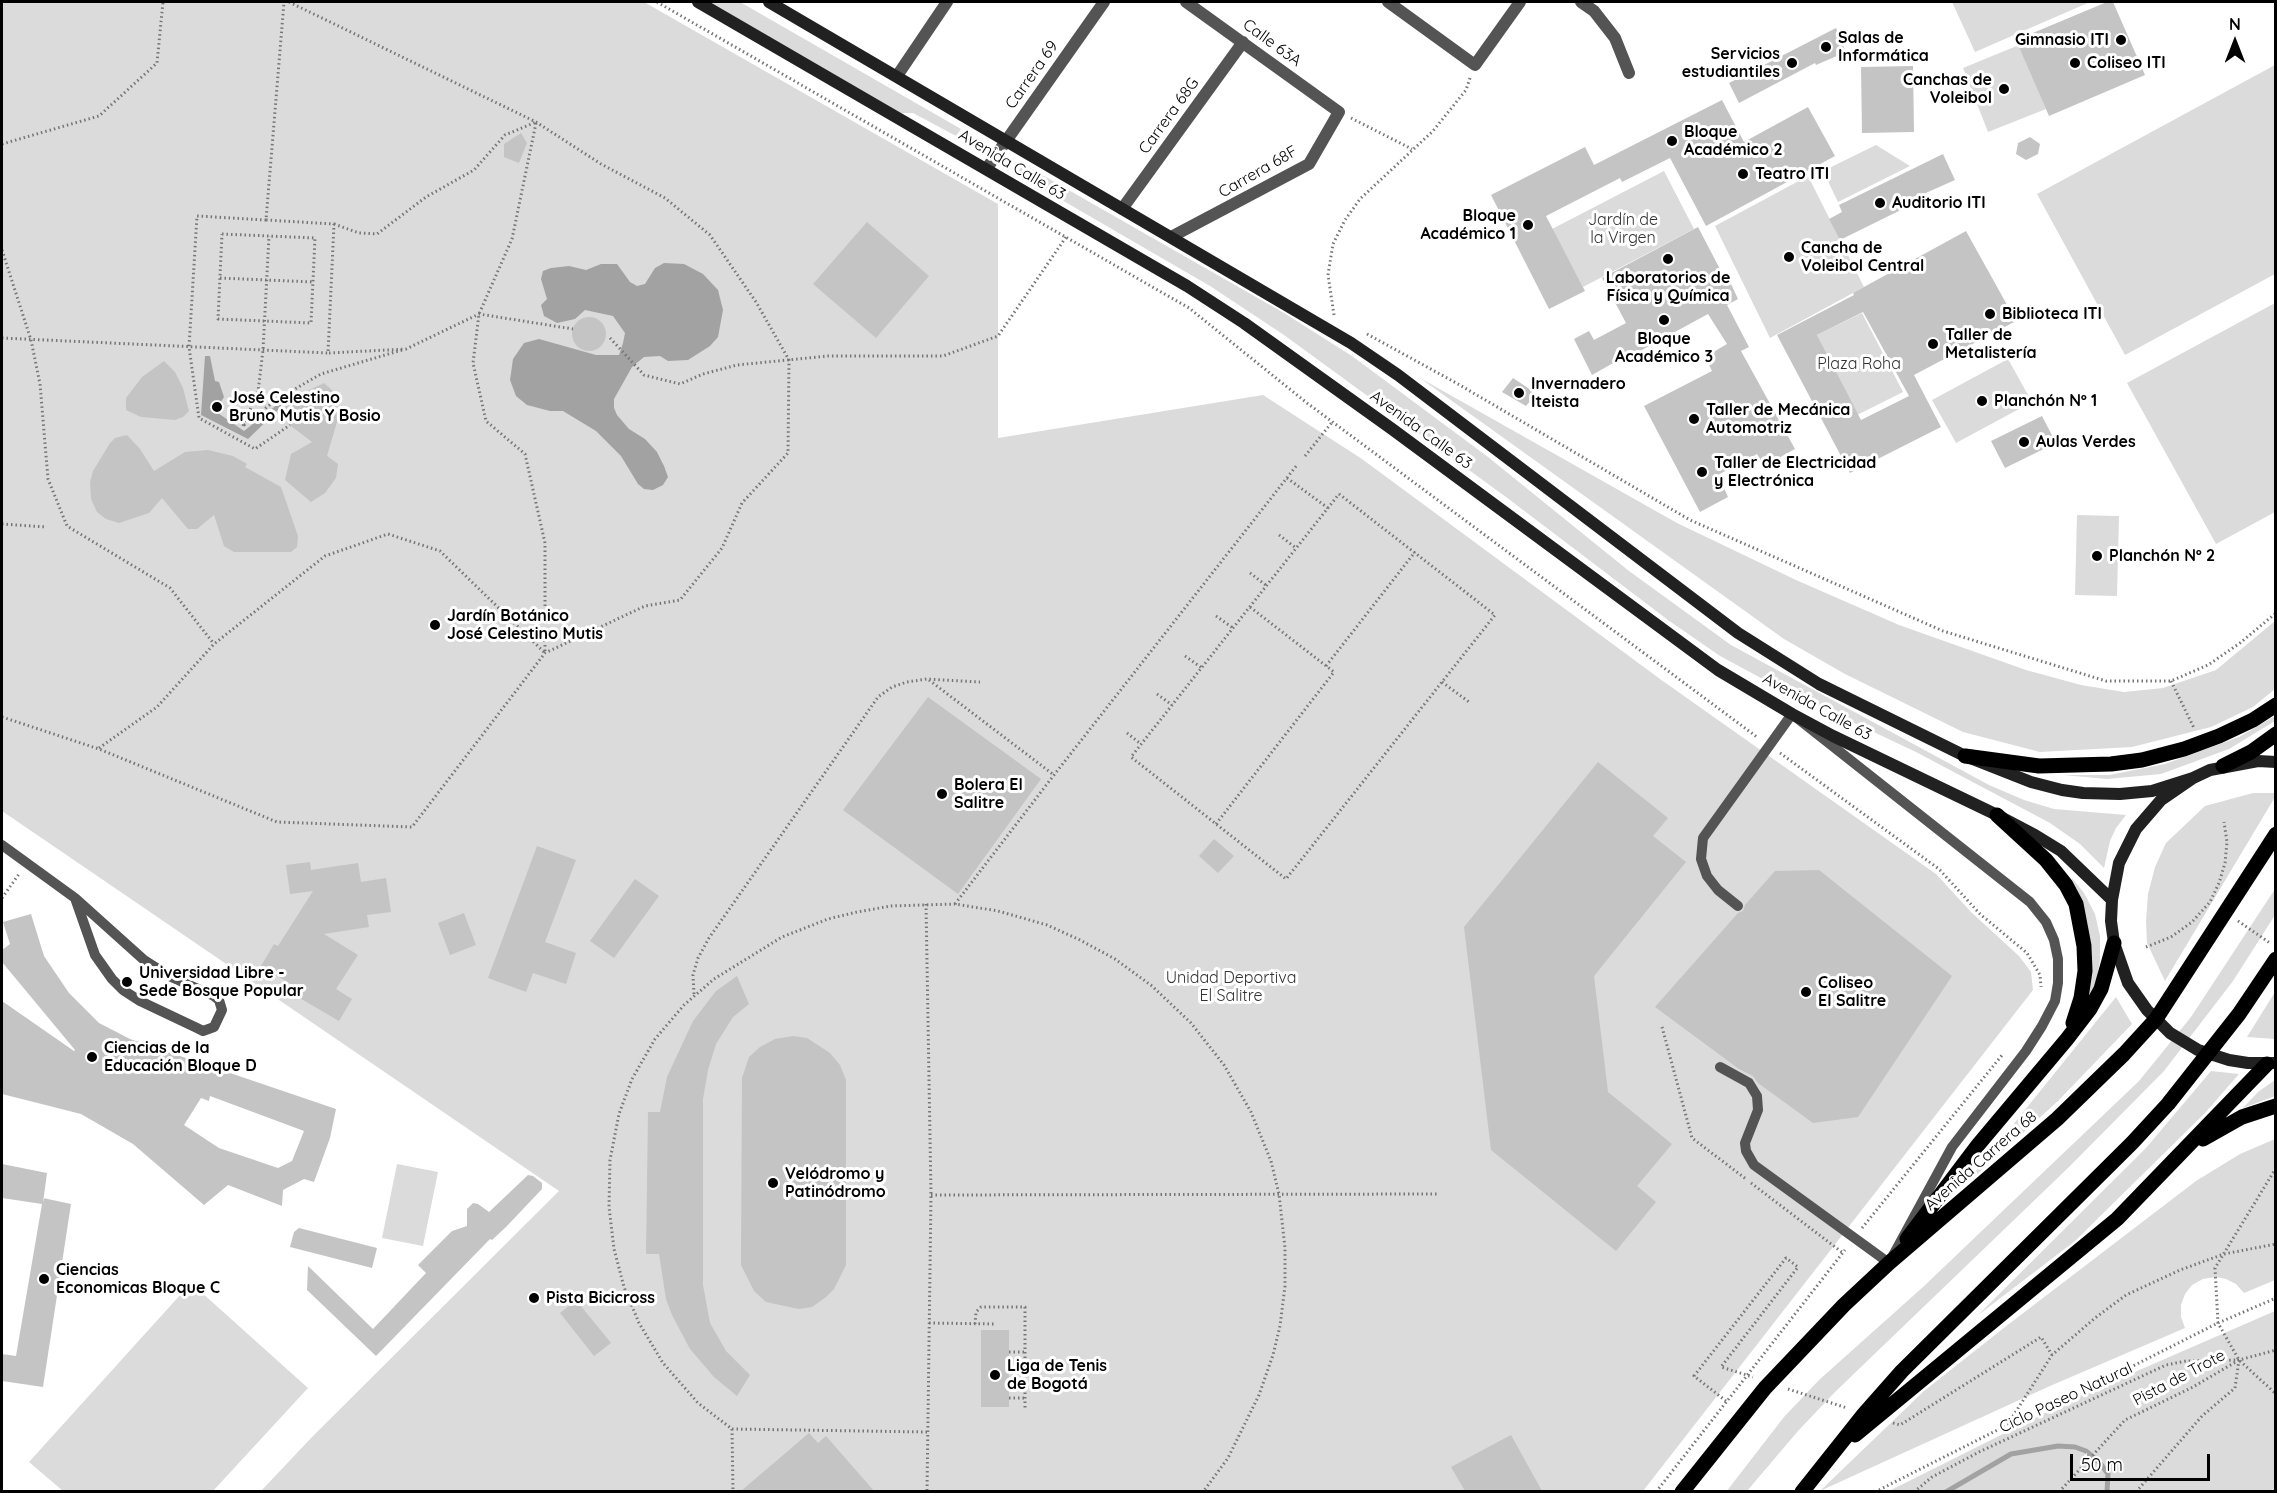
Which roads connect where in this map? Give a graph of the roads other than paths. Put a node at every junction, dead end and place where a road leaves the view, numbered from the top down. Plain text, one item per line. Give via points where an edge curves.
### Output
1 (698, 2) edge
2 (768, 2) edge
3 (947, 2) edge
4 (1104, 2) edge
5 (1186, 2) edge
6 (1388, 2) edge
7 (1520, 2) edge
8 (1581, 2) edge
9 (1243, 42) junction
10 (1629, 73) dead end
11 (897, 76) junction
12 (1339, 112) joint
13 (1007, 141) junction
14 (987, 168) junction
15 (1122, 209) junction
16 (1171, 237) junction
17 (2276, 705) edge
18 (1792, 714) junction
19 (2276, 734) edge
20 (1965, 756) junction
21 (2276, 762) edge
22 (2223, 766) junction
23 (2193, 778) junction
24 (1997, 814) junction
25 (2276, 834) edge
26 (2, 845) edge
27 (75, 898) junction
28 (2112, 900) junction
29 (1738, 906) dead end
30 (2114, 943) junction
31 (2276, 959) edge
32 (2067, 1040) junction
33 (2271, 1064) edge
34 (1720, 1067) dead end
35 (2276, 1106) edge
36 (2188, 1148) junction
37 (1889, 1263) junction
38 (1830, 1455) junction
39 (1682, 1491) edge
40 (1802, 1491) edge

1 - 14 main road, Avenida Calle 63
2 - 11 main road, Avenida Calle 63
3 - 11 street
4 - 13 street, Carrera 69
5 - 9 street, Calle 63A
6 - 7 street via 1475,65
8 - 10 street via 1594,11 1615,38
9 - 12 street, Calle 63A
9 - 15 street, Carrera 68G
11 - 13 main road, Avenida Calle 63
12 - 16 street, Carrera 68F via 1309,164
13 - 14 street, Carrera 69
13 - 15 main road, Avenida Calle 63
14 - 18 main road, Avenida Calle 63 via 1187,285 1244,323 1718,670
15 - 16 main road, Avenida Calle 63
16 - 20 main road, Avenida Calle 63 via 1398,375 1767,653 1819,684
17 - 20 main road via 2219,736 2142,760 2111,765 2039,766
18 - 24 main road, Avenida Calle 63
18 - 29 lane via 1707,831 1701,848 1703,868 1711,884
18 - 37 lane via 2030,902 2046,922 2058,959 2055,1001 2042,1026 1952,1147
19 - 22 main road
20 - 23 main road, Avenida Calle 63 via 2031,782 2083,793 2152,791
21 - 22 main road
22 - 23 main road
23 - 28 main road via 2162,800 2136,829 2119,863
24 - 28 main road, Avenida Calle 63 via 2061,851
24 - 32 main road via 2046,860 2076,904 2085,971
25 - 37 main road, Avenida Carrera 68 via 2156,1020 2057,1119
26 - 27 lane
27 - 27 lane via 95,955 123,990 196,1028 213,1027 222,1010 219,1000 144,960
28 - 30 main road
30 - 32 main road via 2101,989
30 - 33 main road via 2128,983 2170,1033 2198,1050 2229,1060
31 - 38 main road via 2239,1014 2133,1143 1909,1364
32 - 37 main road via 1978,1145
33 - 36 main road
34 - 37 lane via 1749,1083 1757,1096 1758,1110 1745,1143 1754,1166
35 - 36 main road via 2242,1117
36 - 38 main road via 2117,1219
37 - 39 main road, Avenida Carrera 68 via 1765,1388
38 - 40 main road

